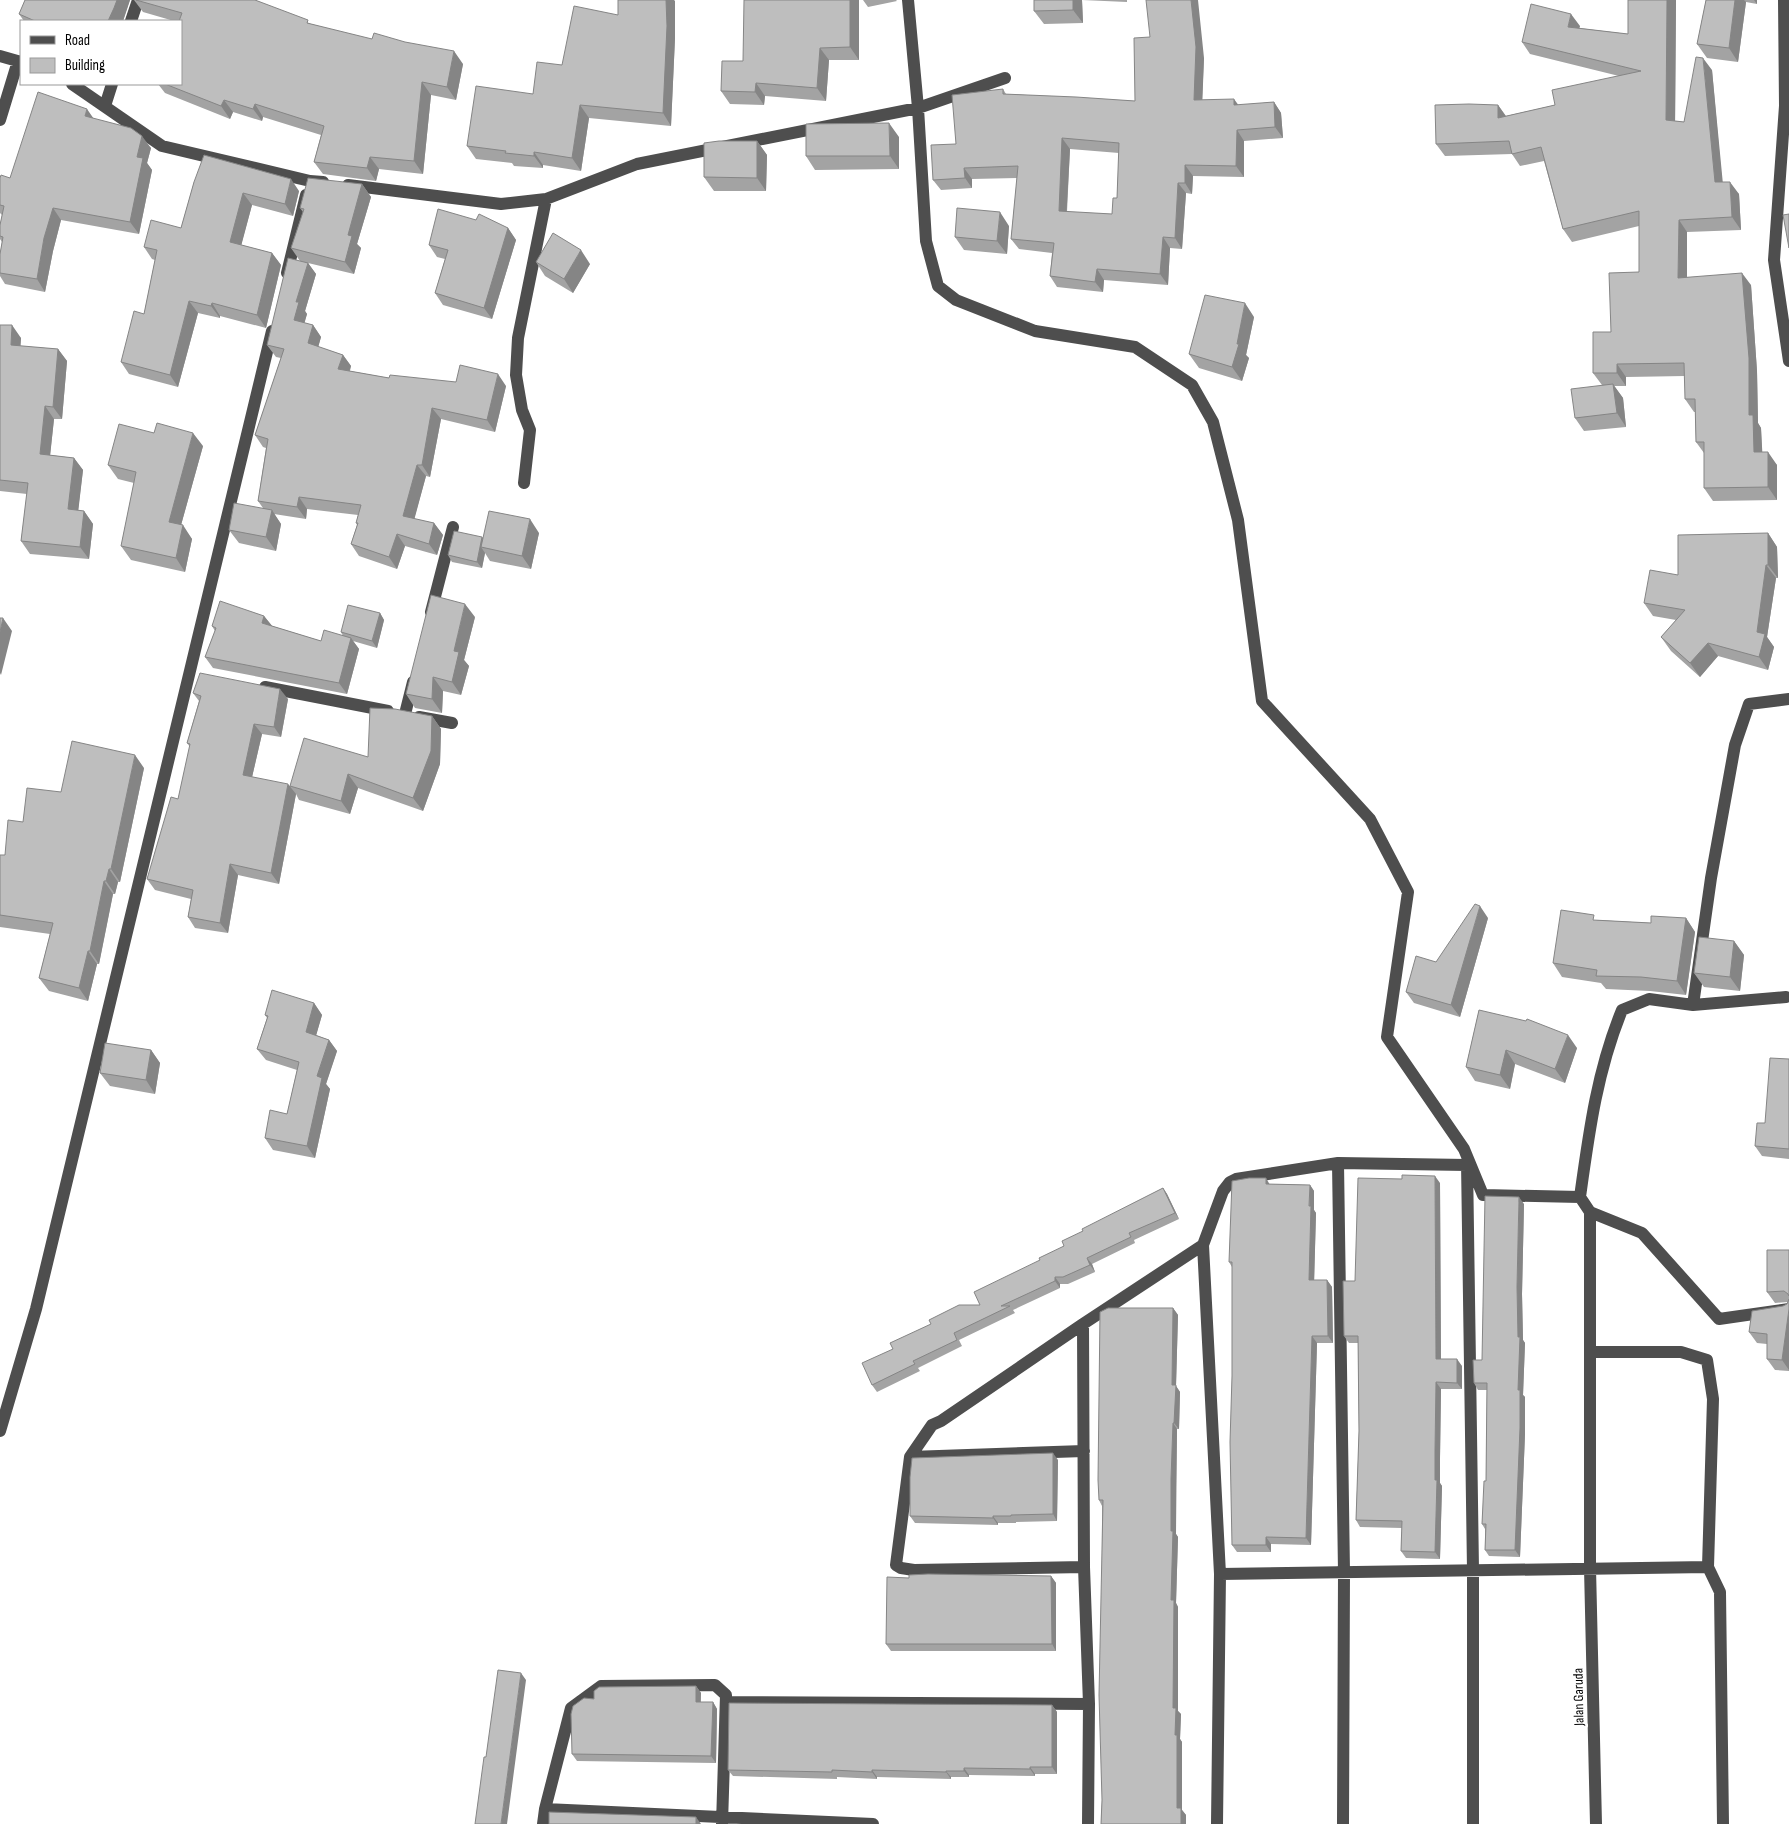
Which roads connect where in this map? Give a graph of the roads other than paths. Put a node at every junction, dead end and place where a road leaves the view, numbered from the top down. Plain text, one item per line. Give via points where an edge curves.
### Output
1 (138, 0) edge
2 (908, 0) edge
3 (1784, 0) edge
4 (131, 20) edge
5 (0, 56) edge
6 (20, 61) edge
7 (1005, 78) dead end
8 (74, 85) edge
9 (112, 85) edge
10 (105, 106) junction
11 (1787, 106) edge
12 (918, 108) junction
13 (0, 120) edge
14 (310, 181) junction
15 (546, 199) junction
16 (284, 284) edge
17 (275, 321) edge
18 (1789, 361) edge
19 (524, 483) dead end
20 (453, 527) dead end
21 (429, 620) edge
22 (417, 667) edge
23 (258, 685) edge
24 (1789, 699) edge
25 (405, 714) junction
26 (452, 723) dead end
27 (1786, 997) dead end
28 (1694, 1005) junction
29 (1468, 1161) junction
30 (1338, 1163) junction
31 (1580, 1197) junction
32 (1590, 1212) junction
33 (1202, 1245) junction
34 (1789, 1309) edge
35 (1083, 1324) junction
36 (1590, 1352) junction
37 (0, 1431) edge
38 (1084, 1451) junction
39 (910, 1457) junction
40 (1084, 1567) junction
41 (1708, 1567) junction
42 (1590, 1568) junction
43 (1473, 1570) junction
44 (1344, 1572) junction
45 (1220, 1574) junction
46 (727, 1702) junction
47 (1089, 1704) junction
48 (545, 1809) junction
49 (723, 1821) edge
50 (543, 1824) edge
51 (873, 1824) edge
52 (1088, 1824) edge
53 (1217, 1824) edge
54 (1343, 1824) edge
55 (1473, 1824) edge
56 (1596, 1824) edge
57 (1723, 1824) edge

1 - 4 street
2 - 12 street
3 - 11 street
5 - 6 street
6 - 13 street
7 - 12 street
8 - 10 street
9 - 10 street
10 - 14 street via 162,146
11 - 18 street via 1774,260
12 - 15 street via 637,164
12 - 29 street via 926,241 938,286 956,300 1035,331 1134,347 1192,385 1213,422 1238,520 1262,701 1370,819 1408,892 1387,1037 1464,1149
14 - 15 street via 501,204
14 - 16 street
15 - 19 street via 518,338 516,375 522,410 530,430
17 - 37 street via 194,673 36,1309
20 - 21 street
22 - 25 street
23 - 25 street
24 - 28 street via 1749,704 1735,745 1711,878
25 - 26 street
27 - 28 street
28 - 31 street via 1649,998 1622,1010 1594,1099
29 - 30 street
29 - 31 street via 1484,1195
29 - 43 street
30 - 33 street via 1230,1182 1223,1191
30 - 44 street
31 - 32 street
32 - 34 street via 1642,1234 1719,1319
32 - 36 street, Jalan Garuda
33 - 35 street
33 - 45 street
35 - 38 street
35 - 39 street via 932,1425
36 - 41 street via 1681,1352 1707,1360 1713,1399
36 - 42 street, Jalan Garuda
38 - 39 street
38 - 40 street
39 - 40 street via 896,1565 900,1568
40 - 47 street
41 - 42 street
41 - 57 street via 1720,1592
42 - 43 street
42 - 56 street, Jalan Garuda
43 - 44 street
43 - 55 street
44 - 45 street
44 - 54 street
45 - 53 street
46 - 47 street
46 - 48 street via 726,1695 715,1685 601,1686 571,1708
46 - 49 street
47 - 52 street
48 - 49 street
48 - 50 street
49 - 51 street

